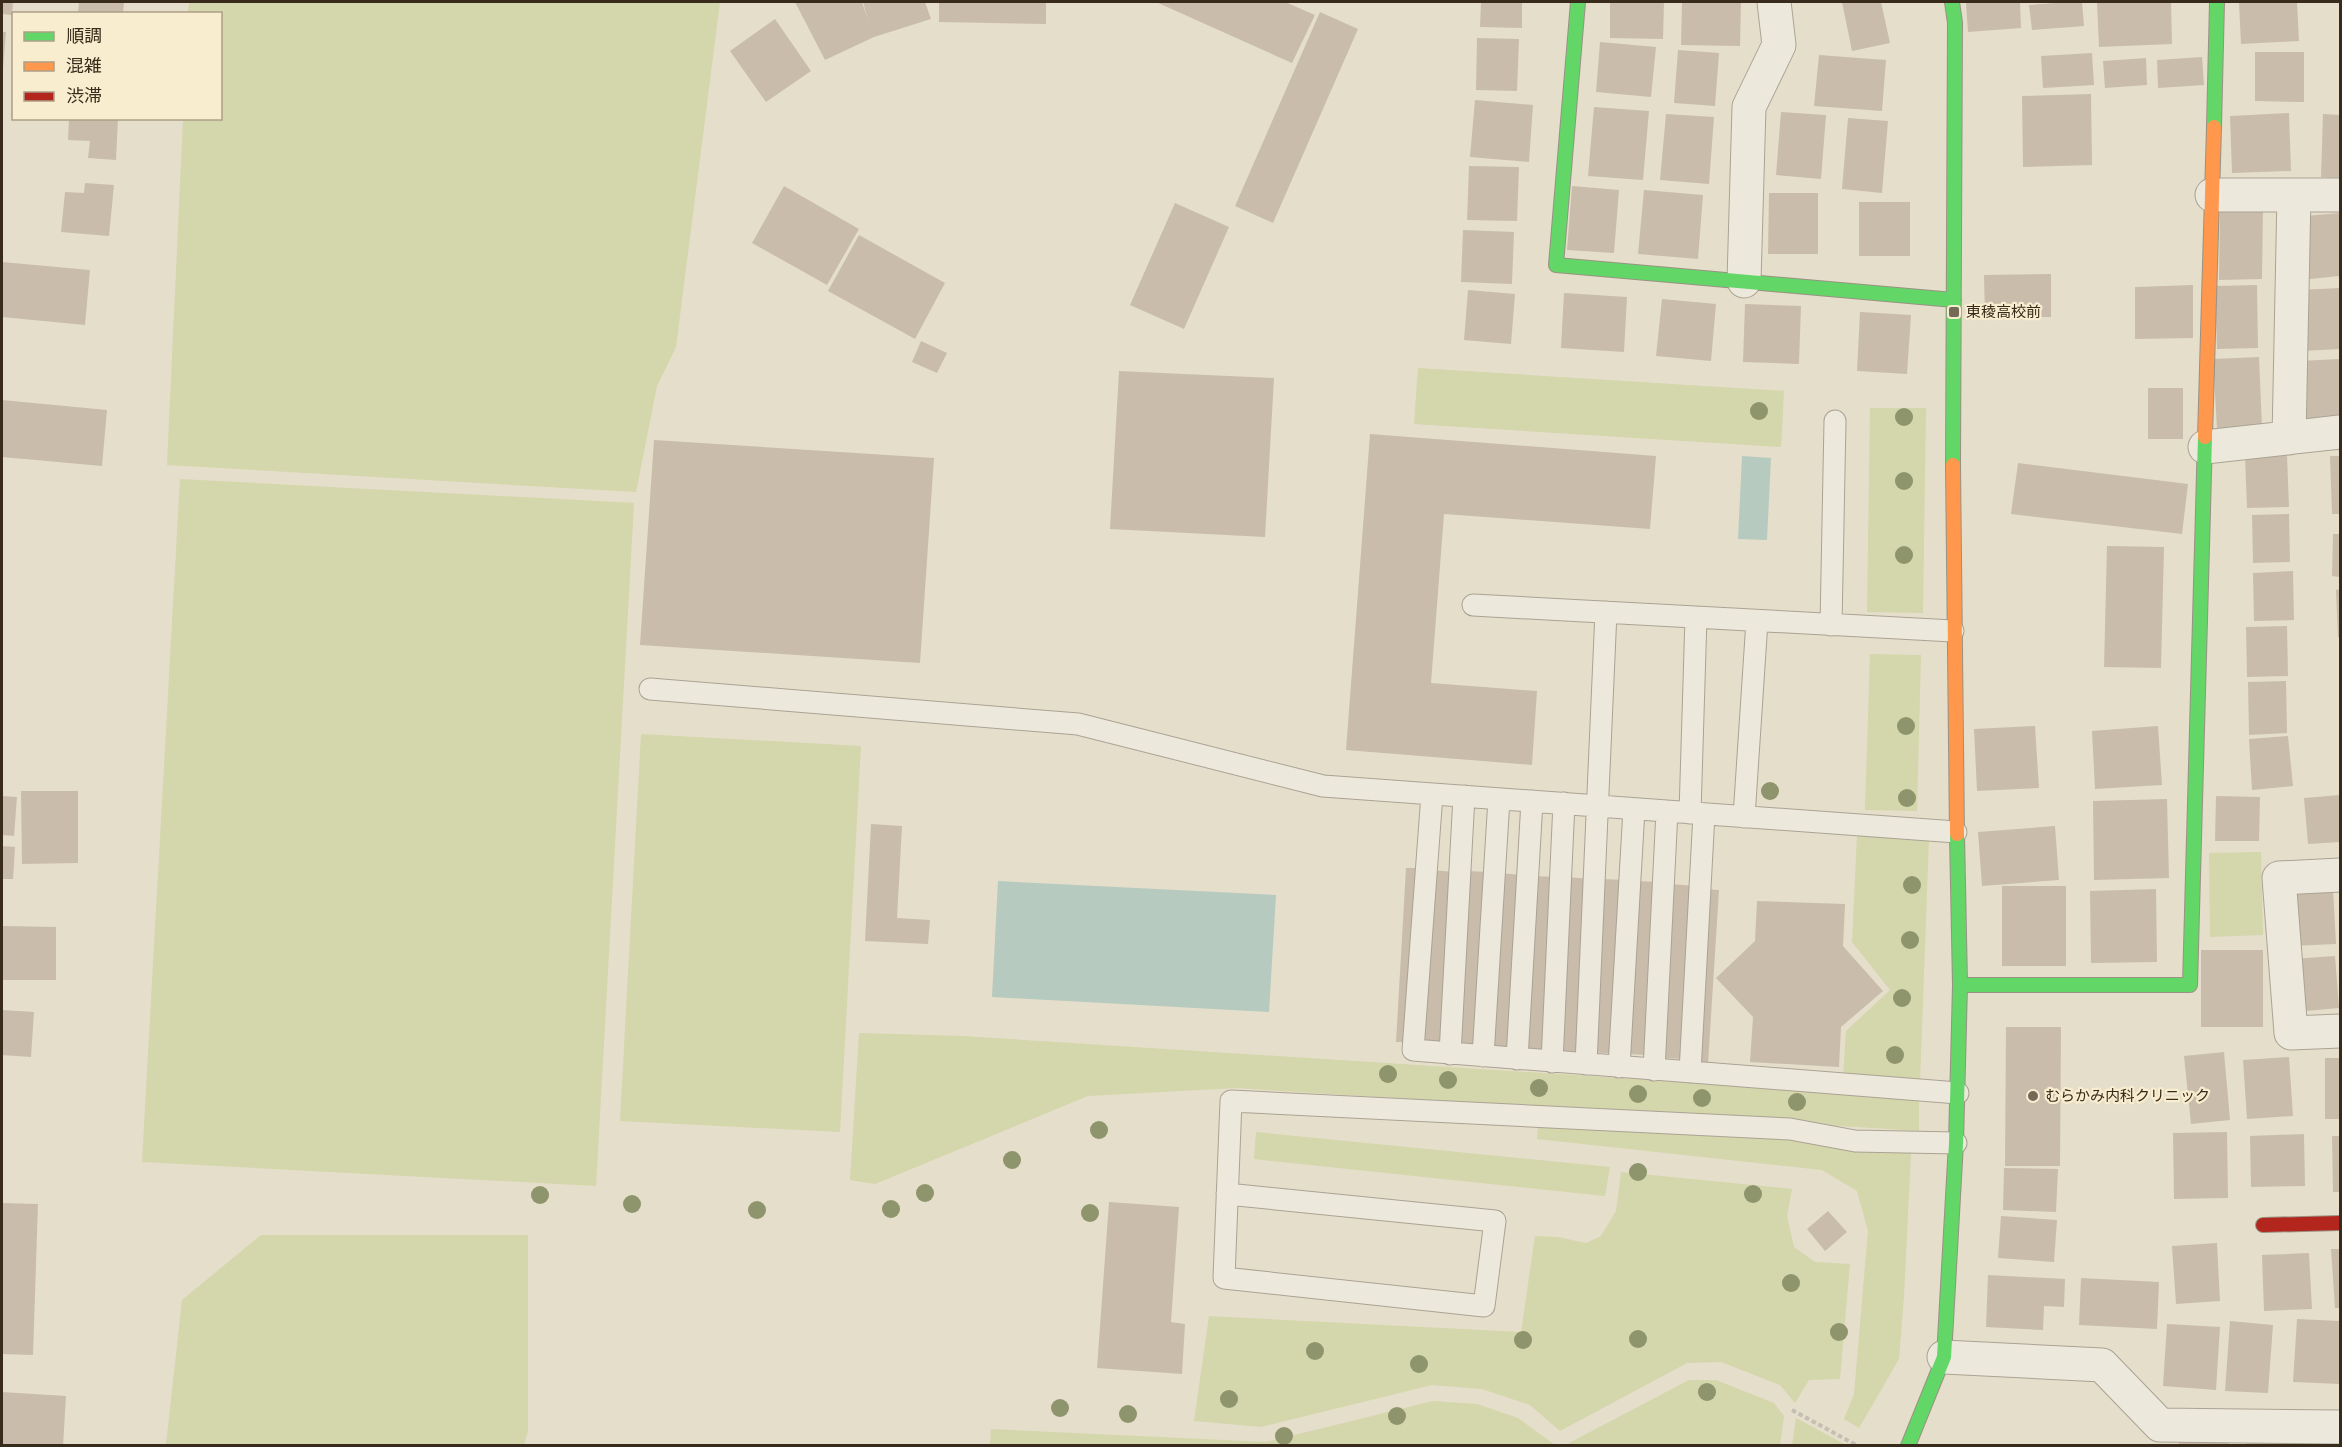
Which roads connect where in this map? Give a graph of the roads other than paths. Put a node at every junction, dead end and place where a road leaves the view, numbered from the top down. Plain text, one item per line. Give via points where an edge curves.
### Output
1 (1578, 2) edge
2 (1774, 2) edge
3 (1952, 2) edge
4 (2217, 2) edge
5 (2212, 195) junction
6 (2294, 195) junction
7 (2340, 195) edge
8 (1744, 281) junction
9 (1954, 300) junction
10 (1835, 421) dead end
11 (2340, 432) edge
12 (2289, 438) junction
13 (2205, 447) junction
14 (1473, 605) dead end
15 (1606, 612) junction
16 (1696, 617) junction
17 (1757, 621) junction
18 (1831, 625) junction
19 (1953, 631) junction
20 (650, 689) dead end
21 (1432, 794) junction
22 (1464, 796) junction
23 (1499, 799) junction
24 (1532, 801) junction
25 (1564, 803) junction
26 (1598, 806) junction
27 (1634, 808) junction
28 (1667, 811) junction
29 (1697, 813) junction
30 (1744, 817) junction
31 (1956, 832) junction
32 (2340, 875) edge
33 (1960, 985) junction
34 (2340, 1031) edge
35 (1450, 1054) junction
36 (1483, 1056) junction
37 (1517, 1059) junction
38 (1552, 1062) junction
39 (1586, 1064) junction
40 (1619, 1067) junction
41 (1654, 1070) junction
42 (1690, 1072) junction
43 (1958, 1093) junction
44 (1956, 1143) junction
45 (1227, 1194) junction
46 (2340, 1223) edge
47 (2263, 1225) dead end
48 (1944, 1357) junction
49 (2340, 1428) edge
50 (2160, 1435) edge
51 (1908, 1446) edge

1 - 8 street via 1557,265
2 - 8 street via 1779,45 1749,107
3 - 9 street
4 - 5 street
5 - 6 street
5 - 13 street
6 - 7 street
6 - 12 street
8 - 9 street
9 - 19 street
10 - 18 lane
11 - 12 street
12 - 13 street
13 - 33 street via 2190,985
14 - 15 lane
15 - 16 lane
15 - 26 lane
16 - 17 lane
16 - 29 lane
17 - 18 lane
17 - 30 lane
18 - 19 lane
19 - 31 street
20 - 21 lane via 1078,724 1323,786
21 - 22 lane
21 - 35 lane via 1413,1050
22 - 23 lane
22 - 35 lane
23 - 24 lane
23 - 36 lane
24 - 25 lane
24 - 37 lane
25 - 26 lane
25 - 38 lane
26 - 27 lane
26 - 39 lane
27 - 28 lane
27 - 40 lane
28 - 29 lane
28 - 41 lane
29 - 30 lane
29 - 42 lane
30 - 31 lane
31 - 33 street
32 - 34 street via 2279,878 2291,1033
33 - 43 street
35 - 36 lane
36 - 37 lane
37 - 38 lane
38 - 39 lane
39 - 40 lane
40 - 41 lane
41 - 42 lane
42 - 43 lane
43 - 44 street
44 - 45 lane via 1855,1141 1790,1129 1232,1101
44 - 48 street
45 - 45 lane via 1224,1278 1484,1305 1495,1221
46 - 47 street
48 - 50 street via 2102,1365
48 - 51 street
49 - 50 street

